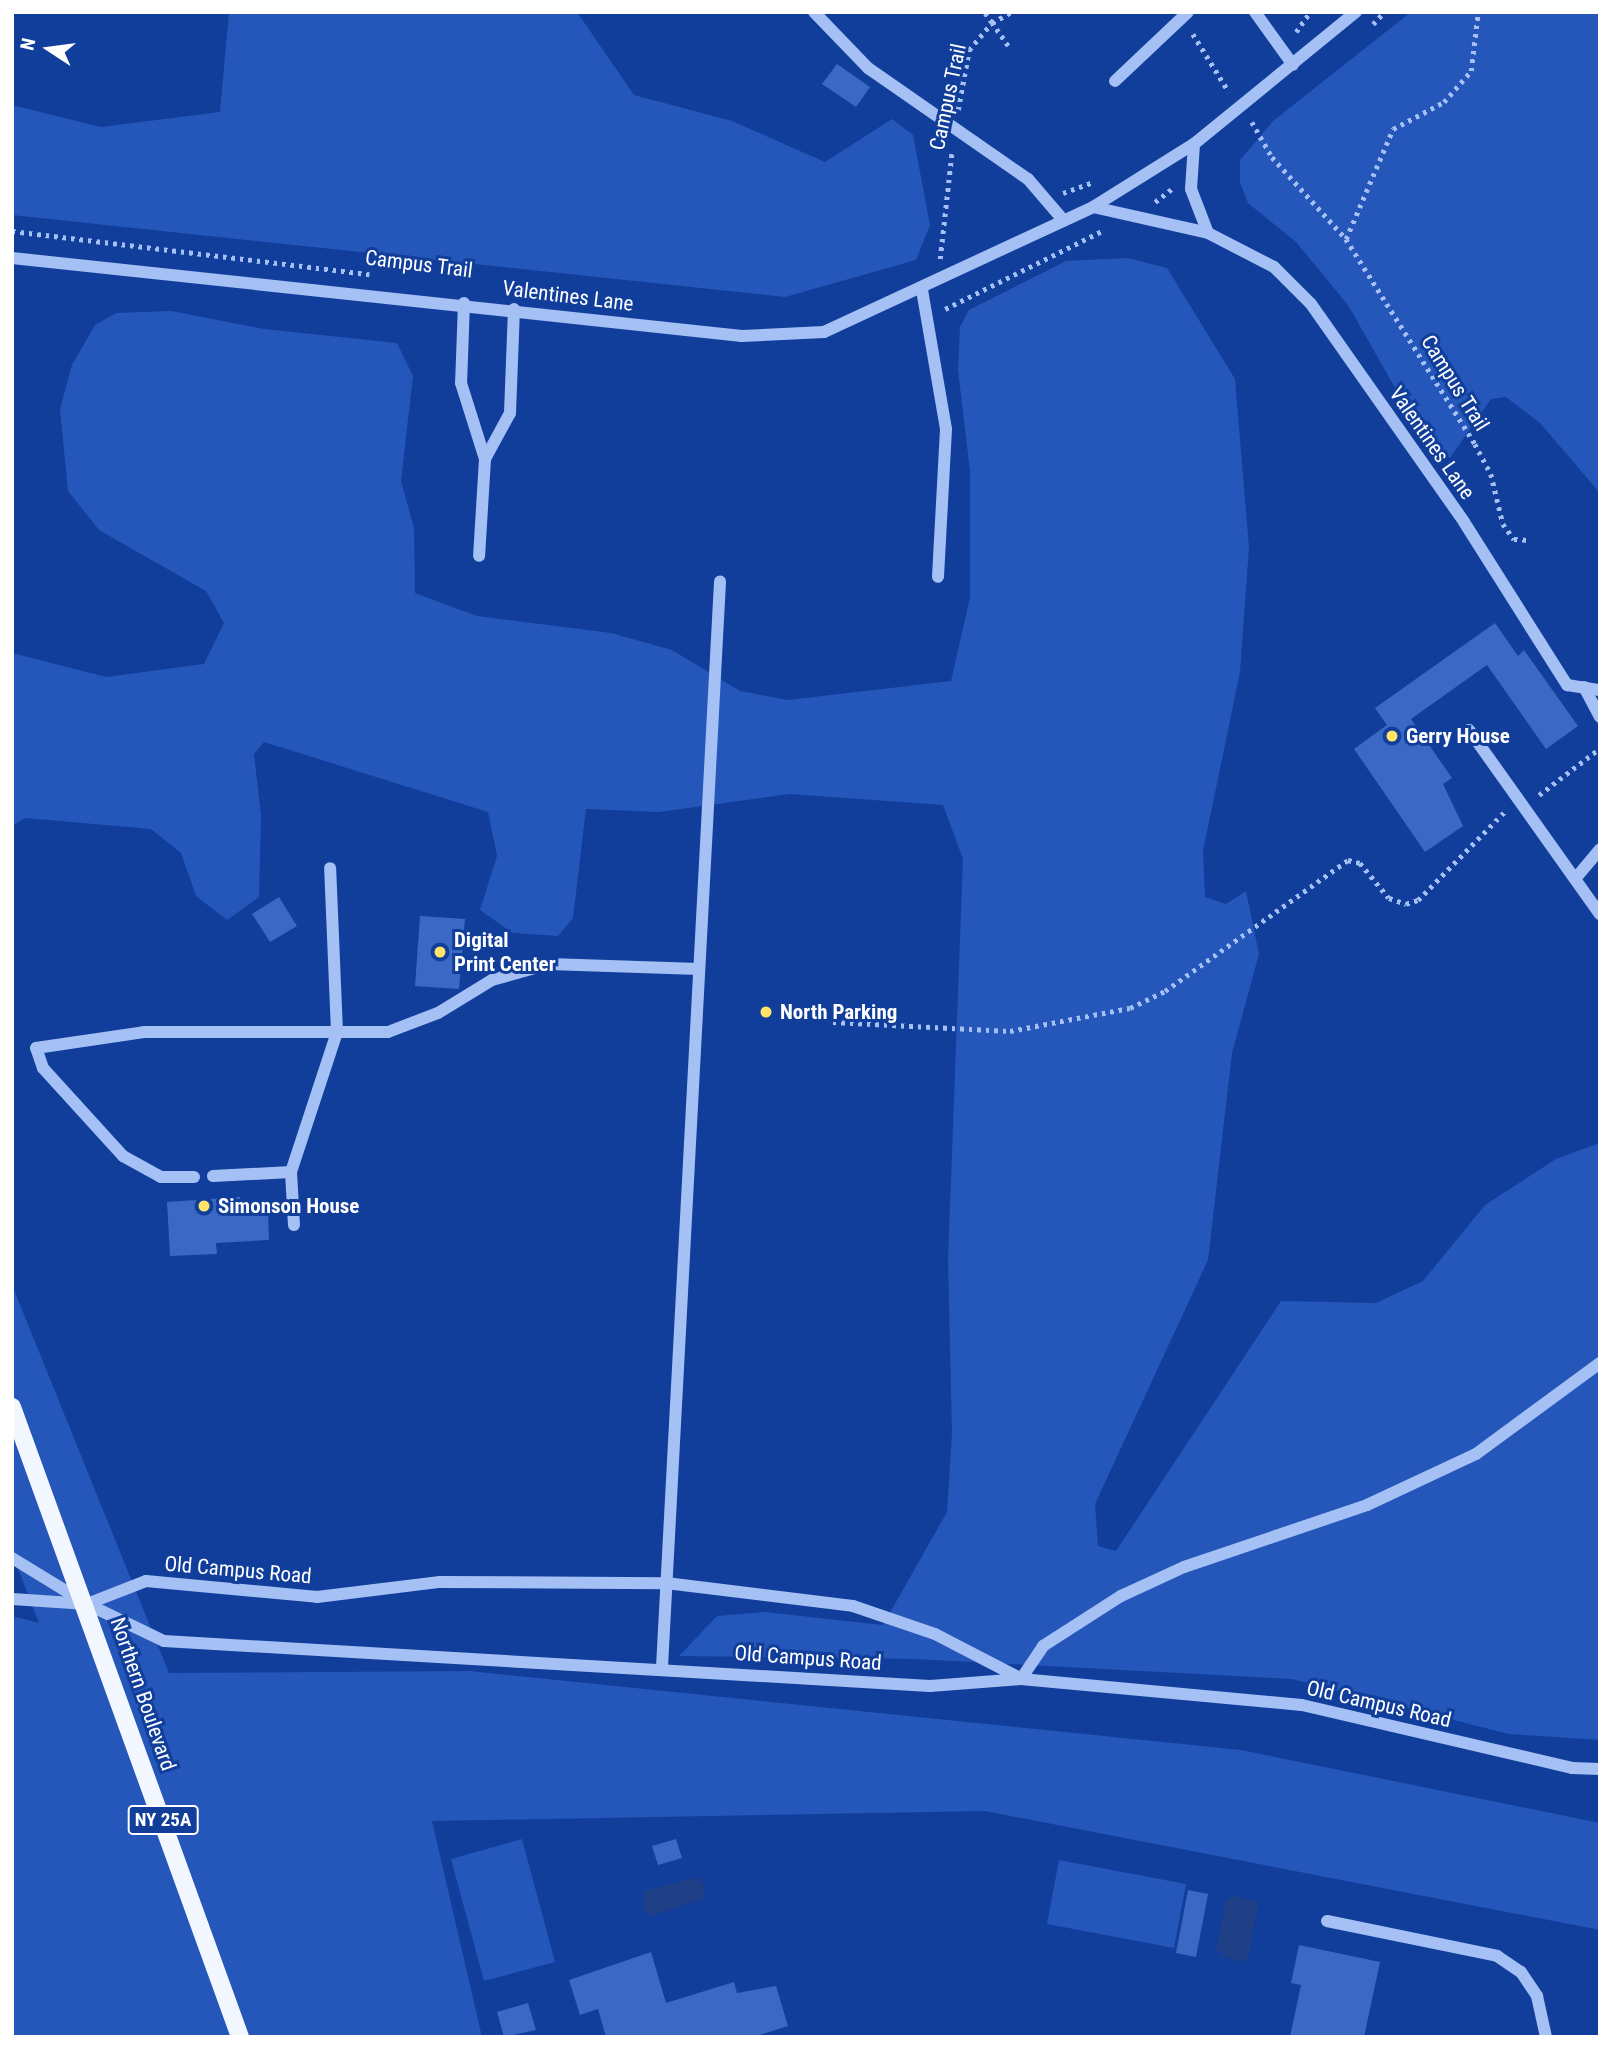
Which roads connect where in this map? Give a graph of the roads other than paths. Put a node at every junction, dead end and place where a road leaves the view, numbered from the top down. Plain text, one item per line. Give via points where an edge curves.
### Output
1 (814, 12) edge
2 (1255, 12) edge
3 (1356, 12) edge
4 (1185, 15) edge
5 (1293, 65) junction
6 (1115, 81) dead end
7 (1194, 144) junction
8 (1093, 207) junction
9 (1064, 221) junction
10 (1208, 233) junction
11 (12, 258) edge
12 (922, 290) junction
13 (464, 303) junction
14 (514, 309) junction
15 (485, 459) junction
16 (479, 556) dead end
17 (938, 577) dead end
18 (720, 582) dead end
19 (1584, 687) junction
20 (1600, 690) edge
21 (1600, 718) edge
22 (1469, 730) dead end
23 (1600, 849) edge
24 (330, 868) dead end
25 (1575, 879) junction
26 (1600, 914) edge
27 (699, 969) junction
28 (337, 1032) junction
29 (291, 1172) junction
30 (213, 1176) dead end
31 (194, 1177) dead end
32 (294, 1225) dead end
33 (1600, 1363) edge
34 (12, 1407) edge
35 (12, 1558) edge
36 (666, 1583) junction
37 (12, 1599) edge
38 (88, 1604) junction
39 (662, 1667) junction
40 (1021, 1679) junction
41 (1600, 1769) edge
42 (1327, 1922) dead end
43 (240, 2037) edge
44 (1546, 2037) edge

1 - 9 street via 869,68 1028,179
2 - 5 street
3 - 5 street, Valentines Lane
4 - 6 street
5 - 7 street, Valentines Lane
7 - 8 street, Valentines Lane
7 - 10 street via 1191,189
8 - 9 street, Valentines Lane
8 - 10 street, Valentines Lane
9 - 12 street, Valentines Lane
10 - 19 street, Valentines Lane via 1275,267 1311,304 1464,522 1567,685
11 - 13 street, Valentines Lane
12 - 14 street, Valentines Lane via 863,318 793,336 742,336
12 - 17 street via 946,429
13 - 14 street, Valentines Lane
13 - 15 street via 461,383
14 - 15 street via 510,413
15 - 16 street
18 - 27 street
19 - 20 street, Valentines Lane
19 - 21 street
22 - 25 street
23 - 25 street
24 - 28 street
25 - 26 street
27 - 28 street via 549,964 492,980 438,1013 388,1032
27 - 36 street
28 - 29 street
28 - 31 street via 144,1032 36,1048 43,1068 123,1156 161,1177
29 - 30 street
29 - 32 street
33 - 40 street via 1476,1454 1367,1505 1185,1567 1121,1596 1043,1646
34 - 38 main road, Northern Boulevard / NY 25A
35 - 38 street
36 - 38 street, Old Campus Road via 440,1581 317,1597 146,1581
36 - 39 street
36 - 40 street, Old Campus Road via 853,1606 934,1634
37 - 38 street
38 - 39 street, Old Campus Road via 164,1641
38 - 43 main road, Northern Boulevard / NY 25A
39 - 40 street, Old Campus Road via 930,1686
40 - 41 street, Old Campus Road via 1302,1705 1572,1768
42 - 44 street via 1497,1956 1521,1972 1537,1996

